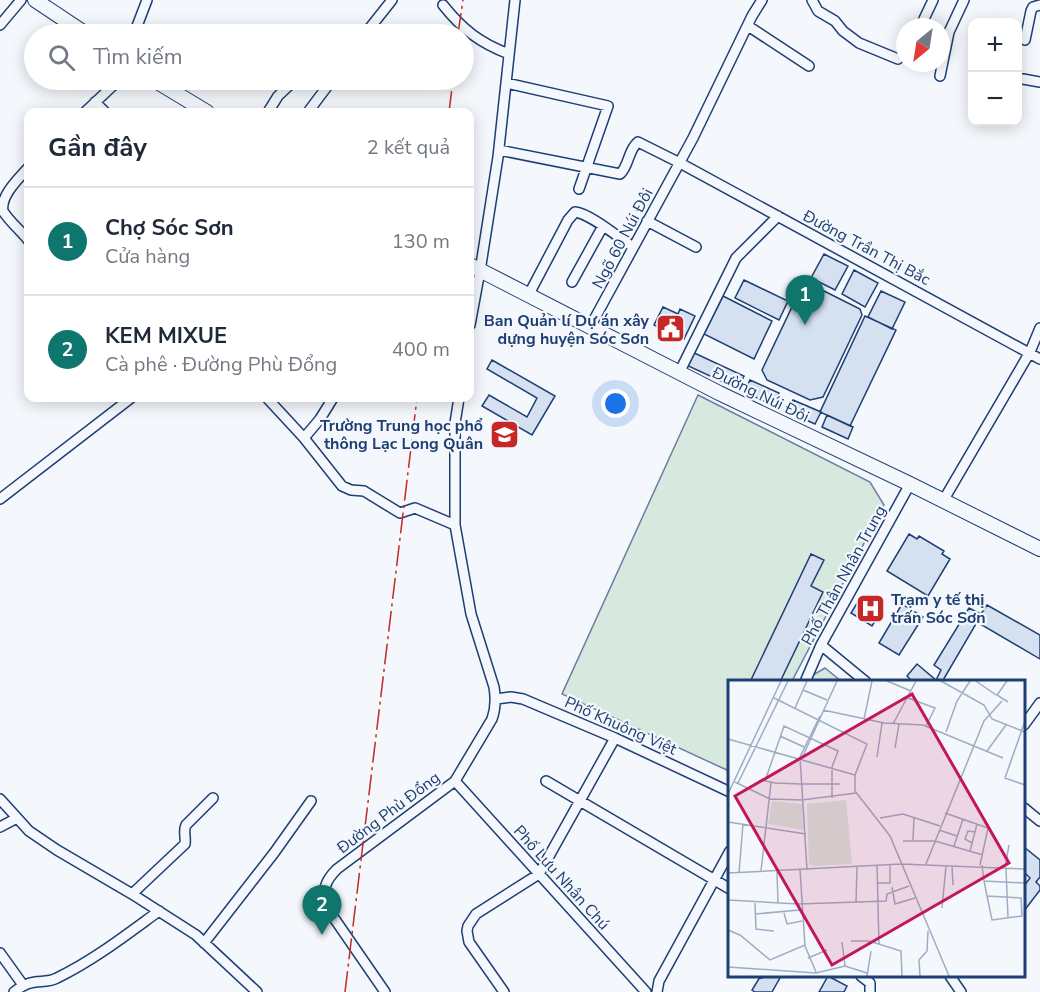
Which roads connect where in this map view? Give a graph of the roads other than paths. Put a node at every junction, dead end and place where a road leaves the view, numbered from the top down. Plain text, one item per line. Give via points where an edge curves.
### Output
1 (21, 0) edge
2 (35, 0) edge
3 (147, 0) edge
4 (392, 0) edge
5 (515, 0) edge
6 (762, 0) edge
7 (812, 0) edge
8 (933, 0) edge
9 (964, 0) edge
10 (443, 5) dead end
11 (1040, 5) edge
12 (924, 18) edge
13 (71, 24) edge
14 (138, 24) edge
15 (373, 24) edge
16 (459, 24) edge
17 (0, 25) edge
18 (748, 26) junction
19 (474, 36) edge
20 (1025, 40) dead end
21 (509, 54) junction
22 (896, 59) edge
23 (809, 66) dead end
24 (940, 76) dead end
25 (1023, 79) dead end
26 (1040, 82) edge
27 (506, 83) junction
28 (108, 90) edge
29 (171, 90) edge
30 (284, 90) edge
31 (324, 90) edge
32 (95, 102) junction
33 (89, 108) edge
34 (101, 108) edge
35 (200, 108) edge
36 (270, 108) edge
37 (311, 108) edge
38 (499, 150) junction
39 (680, 163) junction
40 (586, 168) junction
41 (24, 172) edge
42 (579, 189) dead end
43 (778, 216) junction
44 (647, 221) junction
45 (603, 226) junction
46 (24, 236) edge
47 (633, 247) junction
48 (696, 248) dead end
49 (475, 268) edge
50 (572, 282) dead end
51 (528, 296) junction
52 (590, 327) junction
53 (1040, 328) edge
54 (1030, 352) junction
55 (1040, 359) edge
56 (679, 373) junction
57 (126, 402) edge
58 (271, 402) edge
59 (331, 402) edge
60 (459, 402) edge
61 (304, 438) junction
62 (910, 484) junction
63 (0, 500) edge
64 (943, 501) junction
65 (455, 525) junction
66 (1040, 549) edge
67 (821, 645) junction
68 (805, 680) edge
69 (865, 680) edge
70 (496, 699) junction
71 (1040, 703) edge
72 (1025, 722) edge
73 (615, 738) junction
74 (455, 781) junction
75 (546, 781) dead end
76 (728, 792) edge
77 (213, 798) dead end
78 (0, 800) edge
79 (580, 800) junction
80 (312, 801) dead end
81 (1025, 810) edge
82 (17, 818) junction
83 (1040, 821) edge
84 (0, 827) edge
85 (728, 853) edge
86 (539, 874) junction
87 (715, 880) junction
88 (728, 888) edge
89 (132, 894) junction
90 (159, 911) junction
91 (204, 942) junction
92 (0, 953) edge
93 (863, 977) edge
94 (951, 977) edge
95 (659, 981) junction
96 (23, 986) junction
97 (644, 991) edge
98 (14, 992) edge
99 (257, 992) edge
100 (385, 992) edge
101 (504, 992) edge
102 (657, 992) edge
103 (870, 992) edge
104 (961, 992) edge

1 - 17 street
2 - 13 main road
3 - 14 street
4 - 15 street
5 - 21 street
6 - 18 street, Ngõ 60 Núi Đôi
7 - 22 street via 859,43
8 - 12 street
9 - 24 street via 949,32
10 - 16 street
11 - 20 street via 1031,10
18 - 23 street
18 - 39 street, Ngõ 60 Núi Đôi
19 - 21 street
21 - 27 street
25 - 26 street
27 - 38 street
27 - 40 street via 608,106
28 - 32 street
29 - 35 main road
30 - 36 street
31 - 37 street
32 - 33 street
32 - 34 street
38 - 40 street
38 - 49 street
39 - 40 street, Đường Trần Thị Bắc via 638,142 623,172
39 - 43 street, Đường Trần Thị Bắc
39 - 44 street, Ngõ 60 Núi Đôi
40 - 42 street
41 - 46 street via 9,187 2,207
43 - 54 street, Đường Trần Thị Bắc
43 - 56 street via 736,258
44 - 47 street, Ngõ 60 Núi Đôi
44 - 48 street
45 - 47 street
45 - 50 street
45 - 51 street via 575,212
47 - 52 street, Ngõ 60 Núi Đôi
49 - 51 main road, Đường Núi Đôi
51 - 52 main road, Đường Núi Đôi
52 - 56 main road, Đường Núi Đôi
53 - 54 street
54 - 55 street, Đường Trần Thị Bắc
54 - 64 street
56 - 62 main road, Đường Núi Đôi
57 - 63 street
58 - 61 street
59 - 61 street
60 - 65 street
61 - 65 street via 342,486 369,493 400,513 415,508
62 - 64 main road, Đường Núi Đôi
62 - 67 street, Phố Thân Nhân Trung
64 - 66 main road, Đường Núi Đôi
65 - 70 street via 471,614
67 - 68 street, Phố Thân Nhân Trung
67 - 69 street
70 - 73 street, Phố Khuông Việt via 523,699
70 - 74 street, Đường Phù Đổng via 492,719
71 - 72 street
73 - 76 street, Phố Khuông Việt
73 - 79 street
74 - 86 street, Phố Lưu Nhân Chú
74 - 100 street, Đường Phù Đổng via 337,869 324,888 325,905
75 - 79 street
77 - 89 street via 186,825 185,844
78 - 82 street
79 - 86 street
79 - 87 street
80 - 91 street
81 - 83 street
82 - 84 street
82 - 89 street via 57,850
85 - 87 street
86 - 97 street, Phố Lưu Nhân Chú
86 - 101 street via 476,914 468,926 469,942
87 - 88 street
87 - 95 street
89 - 90 street
90 - 91 street
90 - 96 street via 62,976
91 - 99 street
92 - 96 street
93 - 103 street via 870,983
94 - 104 street
95 - 97 street
95 - 102 street
96 - 98 street

